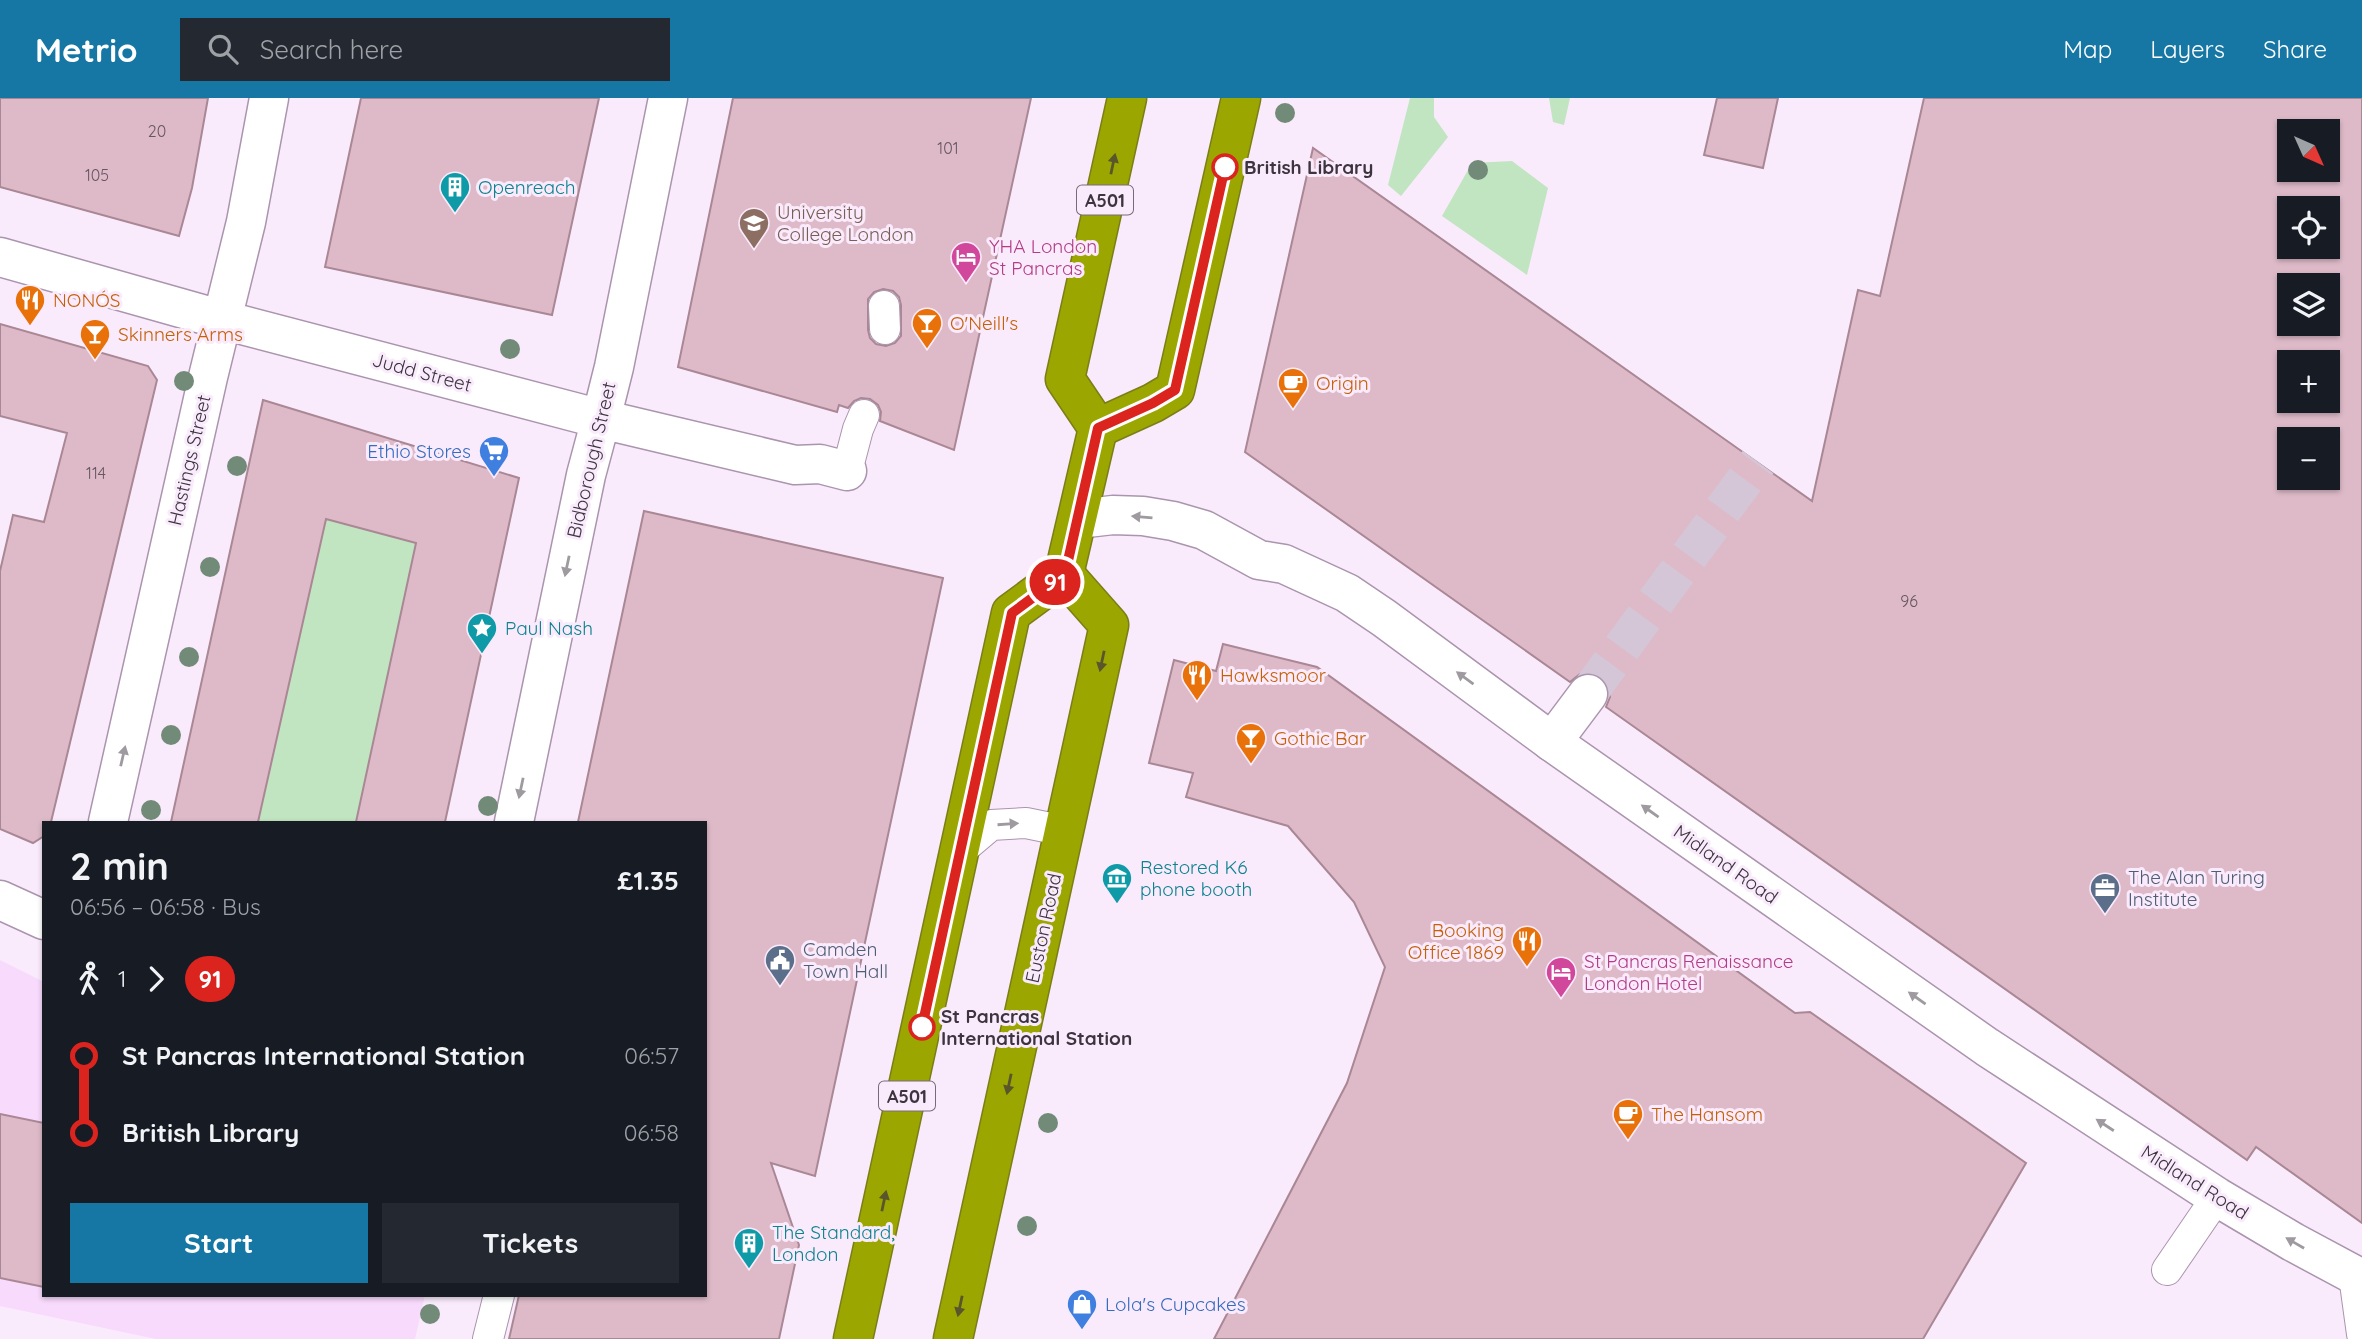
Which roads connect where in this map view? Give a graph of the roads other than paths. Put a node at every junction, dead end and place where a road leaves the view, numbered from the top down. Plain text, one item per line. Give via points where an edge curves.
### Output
1 (269, 98) edge
2 (668, 98) edge
3 (1127, 98) edge
4 (1241, 98) edge
5 (0, 257) edge
6 (223, 320) junction
7 (864, 415) dead end
8 (600, 419) junction
9 (1098, 428) junction
10 (847, 471) joint
11 (1078, 520) junction
12 (1065, 574) junction
13 (1588, 694) tunnel mouth
14 (1552, 742) junction
15 (108, 821) edge
16 (514, 821) edge
17 (1065, 831) junction
18 (960, 852) junction
19 (0, 900) edge
20 (42, 919) edge
21 (2217, 1197) junction
22 (2168, 1270) dead end
23 (498, 1297) edge
24 (2359, 1300) edge
25 (488, 1339) edge
26 (853, 1339) edge
27 (953, 1339) edge

1 - 6 street, Hastings Street
2 - 8 street, Bidborough Street
9 -> 3 highway, A501 via 1065,379
4 - 9 highway via 1175,390
5 - 6 street, Judd Street
6 - 8 street, Judd Street
15 -> 6 street, Hastings Street
7 - 10 lane
8 - 10 street, Judd Street via 796,465 820,464
8 -> 16 street, Bidborough Street
9 - 11 highway
11 - 12 highway
14 -> 11 street, Midland Road via 1384,618 1307,574 1259,560 1204,530 1173,521 1113,515
12 -> 17 highway, Euston Road via 1109,625
12 - 18 highway, A501 via 1012,613
13 - 14 street
21 -> 14 street, Midland Road via 1987,1047
18 -> 17 lane via 991,825 1026,823
17 -> 27 highway, Euston Road
26 -> 18 highway, A501
19 - 20 street
21 - 22 lane
24 -> 21 street, Midland Road
23 - 25 lane

